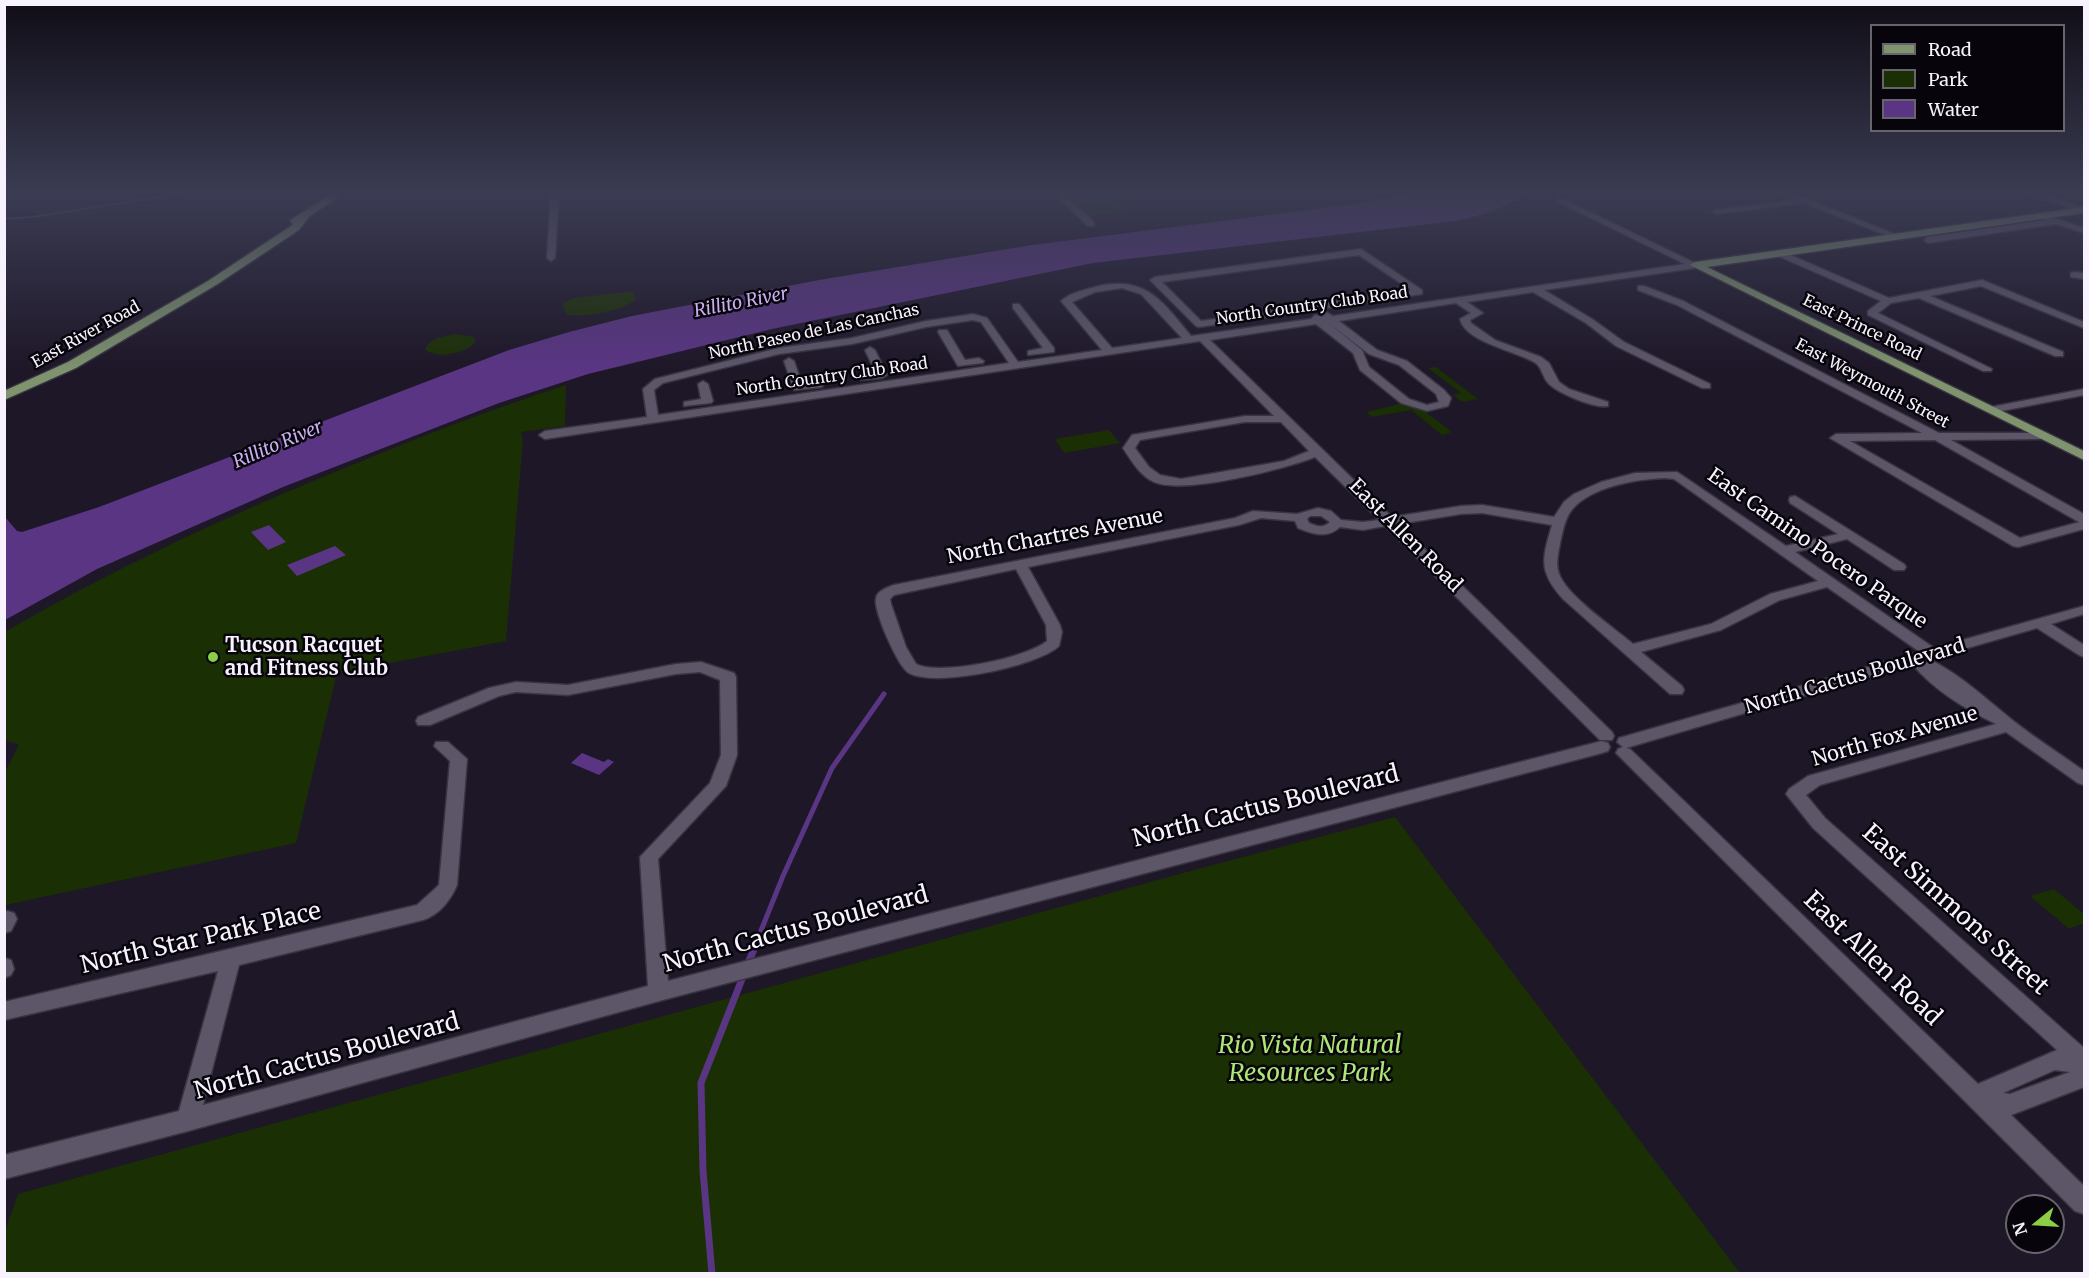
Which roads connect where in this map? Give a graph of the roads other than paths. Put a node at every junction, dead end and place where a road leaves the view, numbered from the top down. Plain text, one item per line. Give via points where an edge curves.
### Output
1 (259, 252) edge
2 (551, 252) edge
3 (1667, 252) edge
4 (1788, 252) edge
5 (1779, 253) junction
6 (551, 258) dead end
7 (1737, 259) junction
8 (1695, 265) junction
9 (2074, 275) dead end
10 (2085, 276) edge
11 (1641, 288) dead end
12 (1535, 289) junction
13 (1755, 294) junction
14 (1922, 296) junction
15 (1458, 300) junction
16 (1888, 301) junction
17 (1016, 306) dead end
18 (1316, 308) junction
19 (1305, 310) junction
20 (1330, 319) junction
21 (1318, 321) junction
22 (2085, 325) edge
23 (943, 332) dead end
24 (1196, 339) junction
25 (870, 350) dead end
26 (1109, 351) junction
27 (2059, 354) dead end
28 (789, 361) dead end
29 (1013, 361) junction
30 (1987, 369) dead end
31 (703, 384) dead end
32 (1706, 386) dead end
33 (838, 387) junction
34 (2085, 392) edge
35 (4, 396) edge
36 (1604, 404) dead end
37 (1991, 410) junction
38 (652, 414) junction
39 (1286, 419) junction
40 (545, 435) dead end
41 (2040, 435) junction
42 (1936, 436) junction
43 (1318, 451) junction
44 (2085, 456) edge
45 (1795, 500) dead end
46 (1300, 519) junction
47 (2085, 519) edge
48 (1390, 521) junction
49 (1558, 522) junction
50 (1337, 523) junction
51 (2085, 525) edge
52 (1849, 535) junction
53 (1785, 550) junction
54 (1020, 564) junction
55 (1899, 567) dead end
56 (1832, 582) junction
57 (2085, 610) edge
58 (2039, 623) junction
59 (1630, 650) junction
60 (2085, 652) edge
61 (1934, 655) junction
62 (1916, 659) junction
63 (1676, 690) dead end
64 (424, 721) dead end
65 (2006, 723) junction
66 (1604, 741) junction
67 (442, 746) dead end
68 (1624, 748) junction
69 (2085, 779) edge
70 (1795, 794) joint
71 (231, 959) junction
72 (659, 992) junction
73 (4, 1011) edge
74 (2085, 1062) edge
75 (2085, 1071) edge
76 (1979, 1098) junction
77 (188, 1120) junction
78 (4, 1167) edge
79 (2085, 1202) edge

1 - 35 main road, East River Road via 72,365
2 - 6 street
3 - 8 street, East Prince Road
4 - 5 main road, North Country Club Road
5 - 7 main road, North Country Club Road
5 - 16 street
7 - 8 main road, North Country Club Road
7 - 13 main road via 1728,267 1731,275
8 - 12 street, North Country Club Road
8 - 13 main road, East Prince Road
9 - 10 street
11 - 42 street, East Weymouth Street via 1680,303
12 - 15 street, North Country Club Road
12 - 32 street via 1620,344
13 - 37 main road, East Prince Road
14 - 16 street
14 - 22 street via 1982,284
14 - 27 street
15 - 20 street, North Country Club Road
15 - 36 street via 1478,313 1465,319 1466,324 1491,342 1537,359 1555,384
16 - 30 street via 1871,313
17 - 29 street via 1050,350
18 - 19 street
18 - 19 street via 1419,292 1361,252 1155,280 1199,324
18 - 20 street
19 - 21 street
20 - 21 street, North Country Club Road
20 - 21 street via 1373,352 1402,363 1440,392 1444,404 1427,408 1406,401 1364,368 1358,352
21 - 24 street, North Country Club Road
23 - 29 street via 962,364
24 - 26 street, North Country Club Road
24 - 26 street, East Allen Road via 1141,289 1118,286 1066,301
24 - 39 street, East Allen Road
25 - 33 street via 882,375
26 - 29 street, North Country Club Road
28 - 33 street via 798,388
29 - 33 street, North Country Club Road
29 - 38 street, North Paseo de Las Canchas via 984,320 949,320 852,341 779,351 659,381 648,389
31 - 38 street via 707,401
33 - 38 street, North Country Club Road
34 - 37 street
37 - 41 main road, East Prince Road
38 - 40 street, North Country Club Road
39 - 43 street, East Allen Road
39 - 43 street via 1245,419 1136,437 1129,448 1153,479 1167,483 1287,464
41 - 42 street via 2022,440 1965,441
41 - 44 main road, East Prince Road
42 - 47 street, East Weymouth Street
42 - 51 street via 1836,438 2019,543
43 - 48 street, East Allen Road
45 - 52 street
46 - 50 street, North Chartres Avenue via 1304,514 1319,512
46 - 50 street, North Chartres Avenue via 1303,525 1318,531 1329,530
46 - 54 street, North Chartres Avenue via 1275,516 1271,521 1255,524 1239,521
48 - 49 street, North Chartres Avenue via 1482,509
48 - 50 street, North Chartres Avenue via 1363,526
48 - 66 street, East Allen Road
49 - 53 street, East Camino Pocero Parque via 1568,506 1585,492 1652,474 1677,476
49 - 59 street via 1548,566 1556,582
52 - 53 street
52 - 55 street
53 - 56 street, East Camino Pocero Parque
54 - 54 street, North Chartres Avenue via 889,592 883,598 912,670 936,676 1036,655 1054,643 1053,625
56 - 59 street via 1775,597 1716,627
56 - 61 street, East Camino Pocero Parque
57 - 58 street, North Cactus Boulevard
58 - 60 street
58 - 61 street, North Cactus Boulevard
59 - 63 street
61 - 62 street, North Cactus Boulevard
62 - 65 street via 1938,670
62 - 68 street, North Cactus Boulevard
64 - 72 street via 516,687 568,690 671,669 701,667 728,677 729,755 717,786 649,857
65 - 69 street
65 - 70 street, North Fox Avenue via 1814,780
66 - 68 street via 1611,753
66 - 72 street, North Cactus Boulevard
67 - 71 street, North Star Park Place via 459,759 448,885 440,904 409,916
68 - 76 street, East Allen Road
70 - 74 street, East Simmons Street via 1819,823
71 - 73 street, North Star Park Place
71 - 77 street
72 - 77 street, North Cactus Boulevard
74 - 76 street via 2054,1060 1989,1088
75 - 76 street via 2077,1080 2010,1105
76 - 79 street, East Allen Road
77 - 78 street, North Cactus Boulevard

